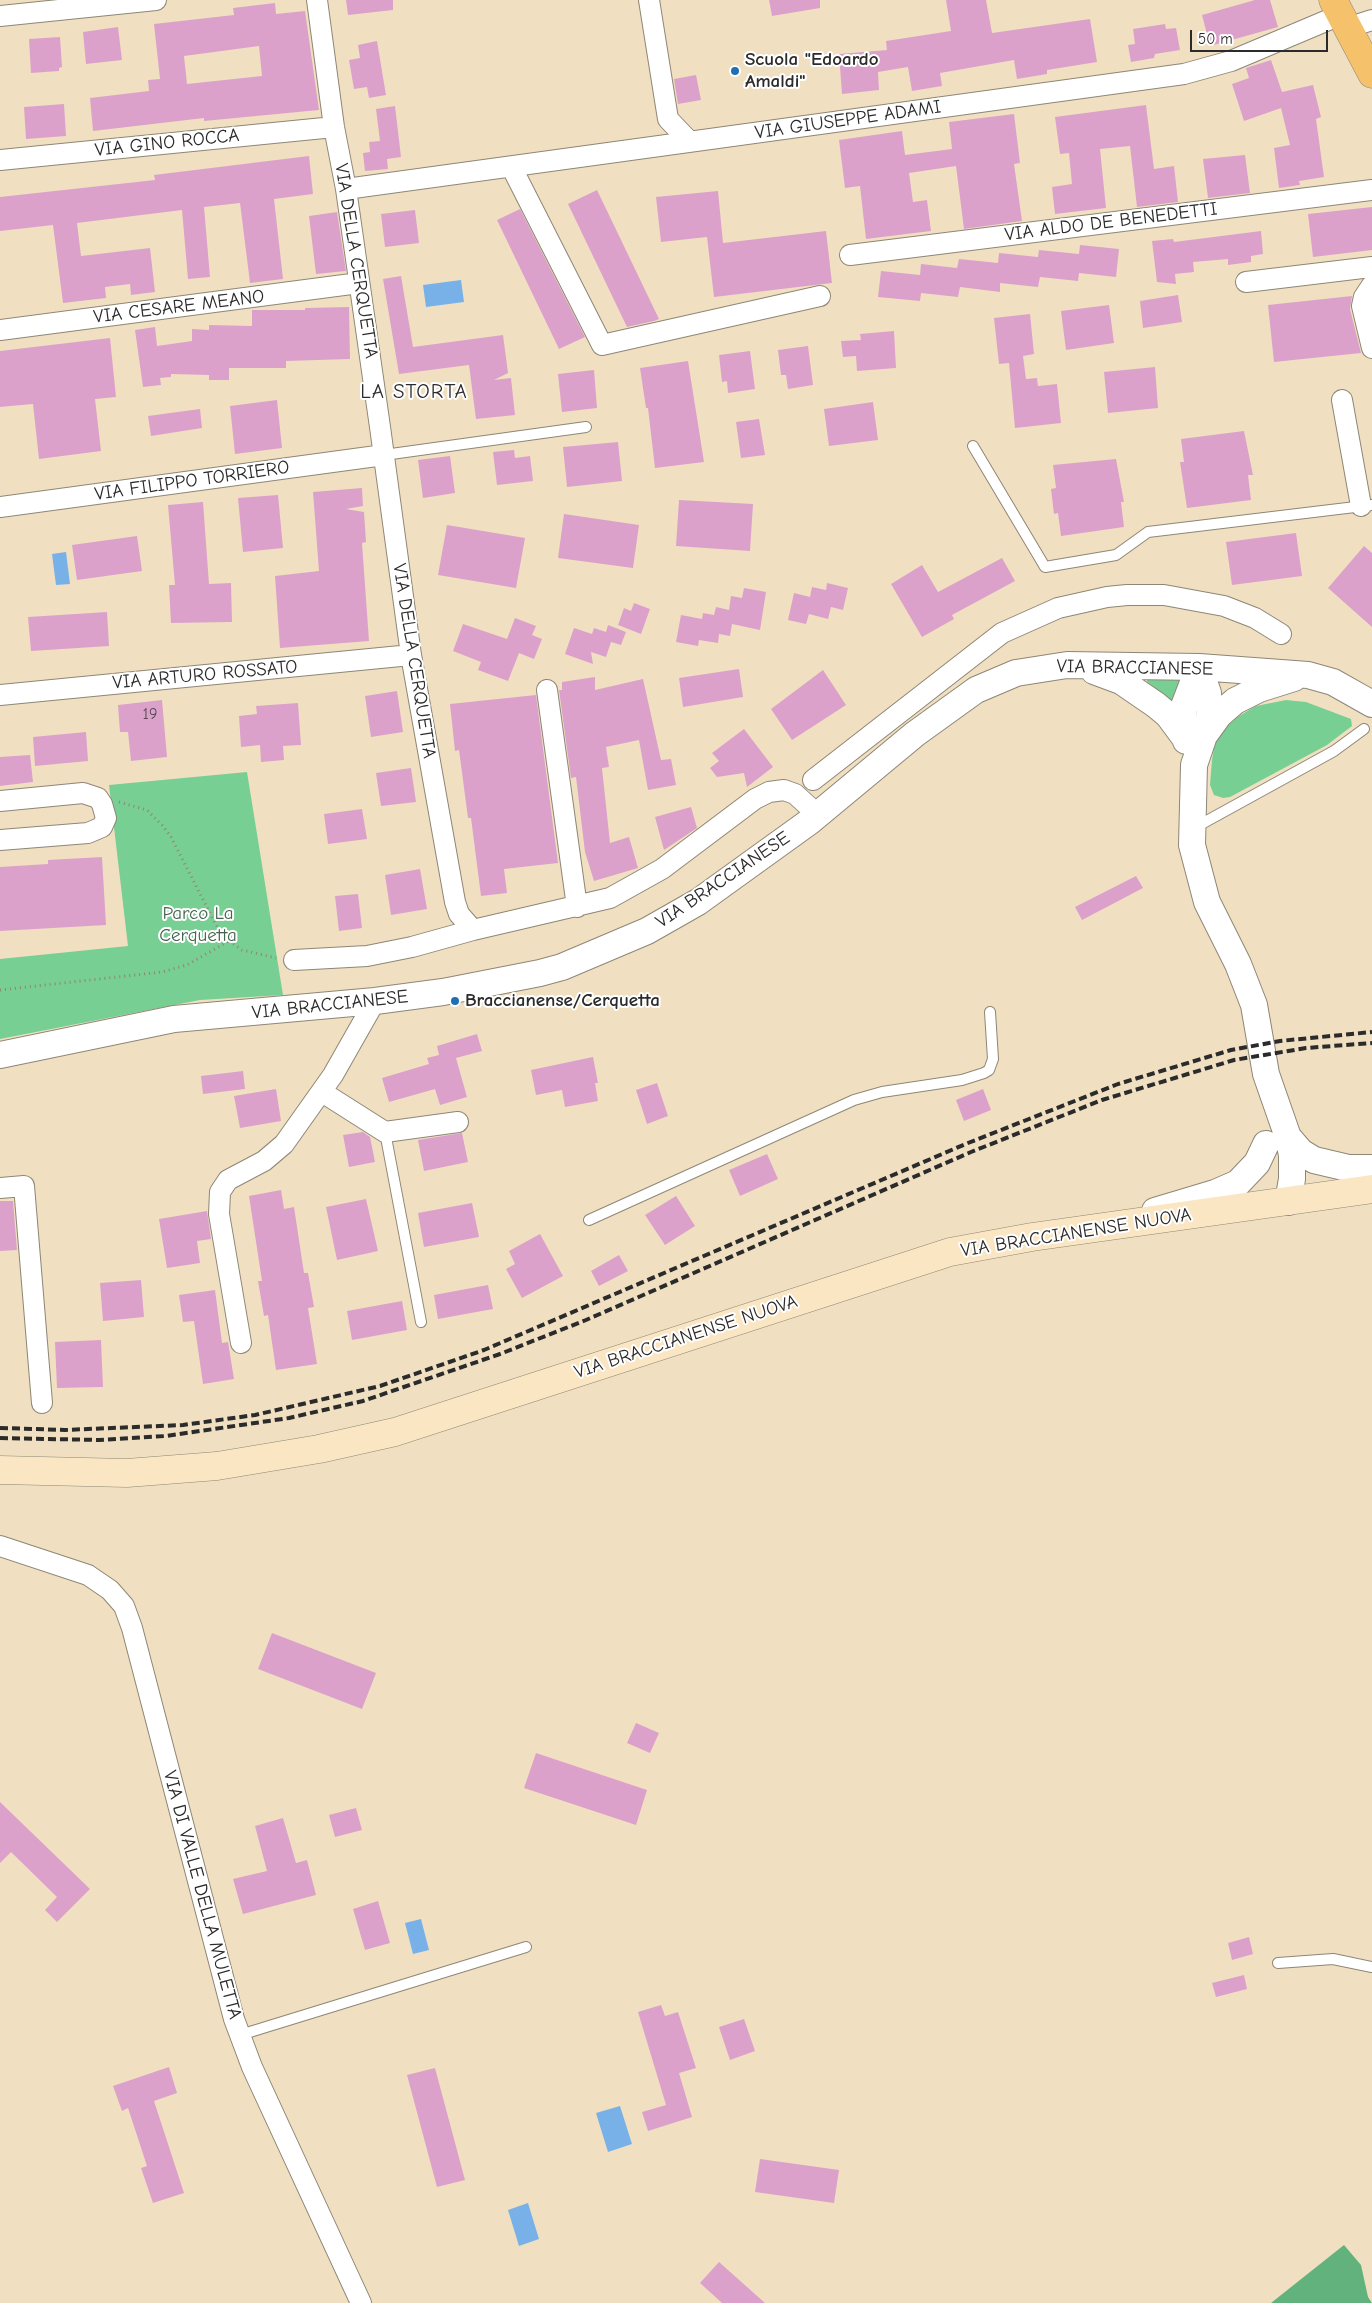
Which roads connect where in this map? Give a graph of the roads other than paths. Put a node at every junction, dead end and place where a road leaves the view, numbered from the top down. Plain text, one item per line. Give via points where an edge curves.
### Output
1 (156, 0) edge
2 (318, 0) edge
3 (649, 0) edge
4 (0, 16) edge
5 (1348, 16) edge
6 (1372, 74) edge
7 (334, 127) junction
8 (689, 142) junction
9 (0, 160) edge
10 (512, 168) junction
11 (346, 189) junction
12 (1372, 190) edge
13 (850, 254) dead end
14 (1372, 268) edge
15 (1246, 282) dead end
16 (359, 283) junction
17 (1372, 285) edge
18 (820, 296) dead end
19 (0, 330) edge
20 (1372, 348) edge
21 (1342, 400) dead end
22 (586, 427) dead end
23 (973, 446) dead end
24 (384, 455) junction
25 (1366, 506) edge
26 (0, 507) edge
27 (1281, 634) dead end
28 (411, 655) junction
29 (1067, 665) junction
30 (1199, 667) junction
31 (1308, 675) junction
32 (547, 690) dead end
33 (0, 695) edge
34 (1372, 704) edge
35 (1364, 729) dead end
36 (1196, 736) junction
37 (813, 780) junction
38 (795, 794) junction
39 (0, 801) edge
40 (826, 807) junction
41 (1191, 830) junction
42 (0, 840) edge
43 (577, 907) junction
44 (473, 930) junction
45 (294, 960) road end
46 (375, 1001) junction
47 (990, 1012) dead end
48 (0, 1055) edge
49 (322, 1092) junction
50 (458, 1122) dead end
51 (385, 1132) junction
52 (1277, 1140) junction
53 (1372, 1168) edge
54 (0, 1188) edge
55 (1372, 1189) edge
56 (1288, 1202) junction
57 (589, 1220) dead end
58 (1093, 1229) junction
59 (421, 1322) dead end
60 (242, 1343) dead end
61 (42, 1403) dead end
62 (0, 1470) edge
63 (0, 1546) edge
64 (526, 1947) dead end
65 (1278, 1963) dead end
66 (1372, 1967) edge
67 (240, 2036) junction
68 (361, 2303) edge

1 - 4 street
2 - 7 street, VIA DELLA CERQUETTA
3 - 8 street via 668,119
5 - 6 main road
5 - 8 street, VIA GIUSEPPE ADAMI via 1231,61 1184,74
7 - 9 street, VIA GINO ROCCA
7 - 11 street, VIA DELLA CERQUETTA
8 - 10 street, VIA GIUSEPPE ADAMI
10 - 11 street, VIA GIUSEPPE ADAMI
10 - 18 street via 602,345
11 - 16 street, VIA DELLA CERQUETTA
12 - 13 street, VIA ALDO DE BENEDETTI
14 - 15 street
16 - 19 street, VIA CESARE MEANO
16 - 24 street, VIA DELLA CERQUETTA
17 - 20 street via 1362,306
21 - 25 street
22 - 24 lane
23 - 25 lane via 1045,567 1116,555 1148,532
24 - 26 street, VIA FILIPPO TORRIERO
24 - 28 street, VIA DELLA CERQUETTA
27 - 37 street via 1241,611 1164,595 1107,597 1058,608 996,637
28 - 33 street, VIA ARTURO ROSSATO
28 - 44 street, VIA DELLA CERQUETTA via 455,902 459,914
29 - 30 street, VIA BRACCIANESE
29 - 36 street via 1098,672 1136,690
29 - 40 street, VIA BRACCIANESE via 1016,673 976,690 915,734
30 - 31 street, VIA BRACCIANESE
30 - 36 street via 1210,704
31 - 34 street, VIA BRACCIANESE via 1334,682
31 - 36 street via 1274,684 1240,699
32 - 43 street
35 - 41 lane via 1334,751
36 - 41 street
37 - 38 street
37 - 40 street
38 - 40 street
38 - 43 street via 779,790 759,796 643,881 610,898
39 - 42 street via 91,794 102,804 106,818 102,827 96,830
40 - 46 street, VIA BRACCIANESE via 698,902 621,943 540,974
41 - 52 street via 1202,889 1254,1005
43 - 44 street
44 - 45 street via 366,956
46 - 48 street, VIA BRACCIANESE via 174,1019
46 - 49 street
47 - 57 lane via 993,1059 989,1070 984,1073 854,1100
49 - 51 street
49 - 60 street via 284,1144 264,1161 228,1180 220,1192 220,1214
50 - 51 street
51 - 59 lane
52 - 53 street via 1314,1160 1348,1168
52 - 56 street via 1292,1155
52 - 58 street via 1238,1183 1215,1193
54 - 61 street via 24,1186
55 - 56 main road, VIA BRACCIANENSE NUOVA
56 - 58 main road, VIA BRACCIANENSE NUOVA
58 - 62 main road, VIA BRACCIANENSE NUOVA via 950,1252 396,1432 217,1466 137,1472
63 - 67 street, VIA DI VALLE DELLA MULETTA via 88,1575 110,1590 124,1606
64 - 67 lane
65 - 66 lane via 1332,1959
67 - 68 street, VIA DI VALLE DELLA MULETTA

